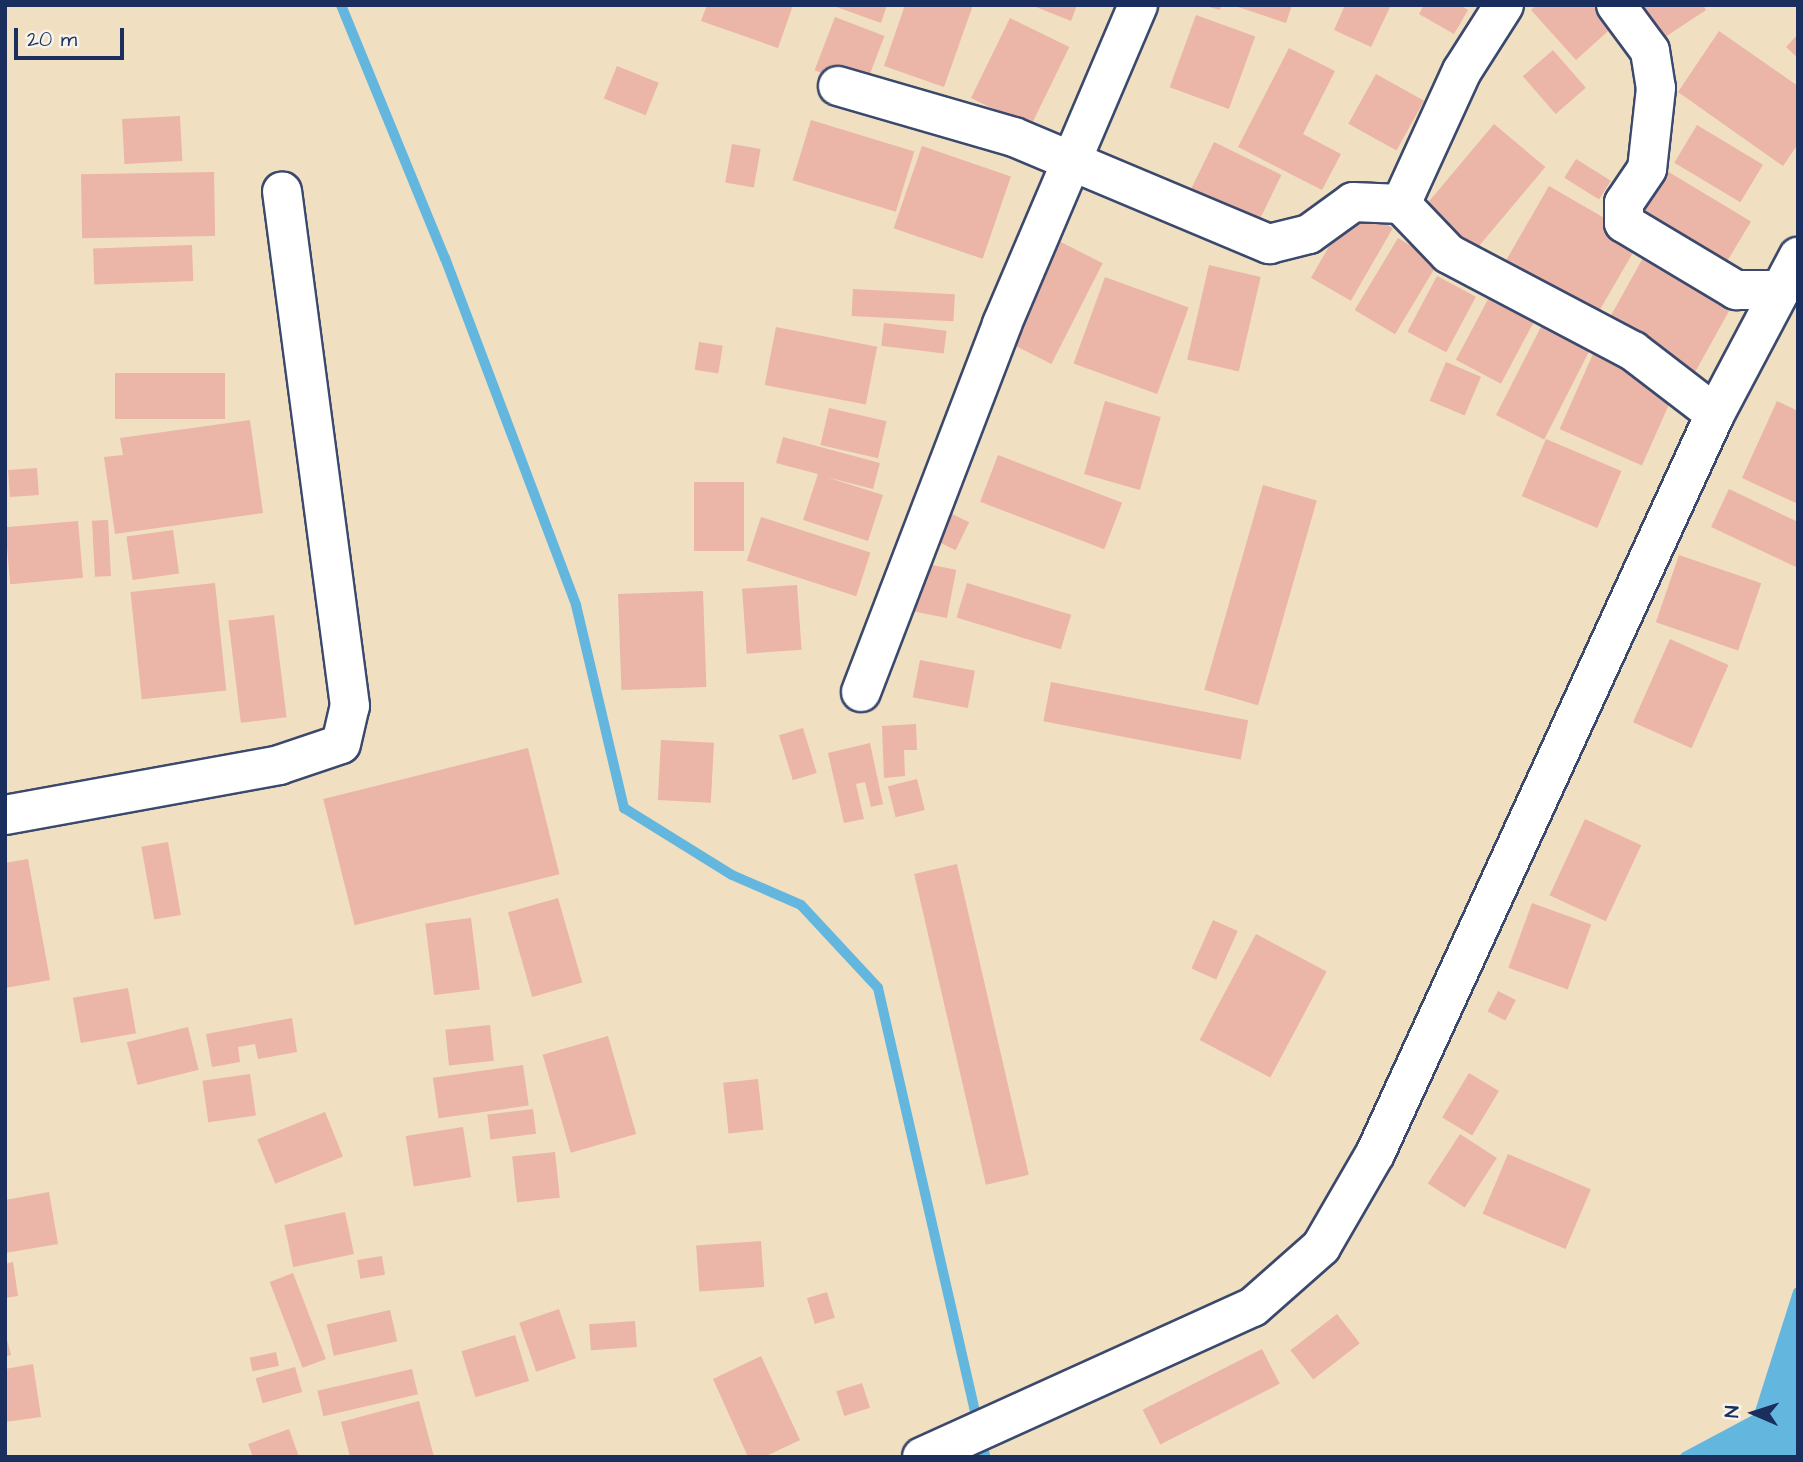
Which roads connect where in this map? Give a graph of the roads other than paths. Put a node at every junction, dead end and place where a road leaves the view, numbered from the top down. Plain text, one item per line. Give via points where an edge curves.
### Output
1 (1138, 5) edge
2 (1504, 5) edge
3 (1616, 5) edge
4 (838, 86) dead end
5 (1073, 165) junction
6 (282, 191) dead end
7 (1401, 204) junction
8 (1790, 273) edge
9 (1715, 414) junction
10 (861, 692) dead end
11 (5, 814) edge
12 (937, 1450) edge

1 - 5 street
2 - 7 street via 1462,71
3 - 8 street via 1650,51 1656,88 1647,169 1623,203 1624,223 1735,290
4 - 5 street via 1014,137
5 - 7 street via 1269,244 1309,234 1353,202
5 - 10 street via 1002,324
6 - 11 street via 350,706 341,744 279,765
7 - 9 street via 1449,254 1633,351
8 - 9 street
9 - 12 street via 1375,1154 1321,1247 1253,1307

